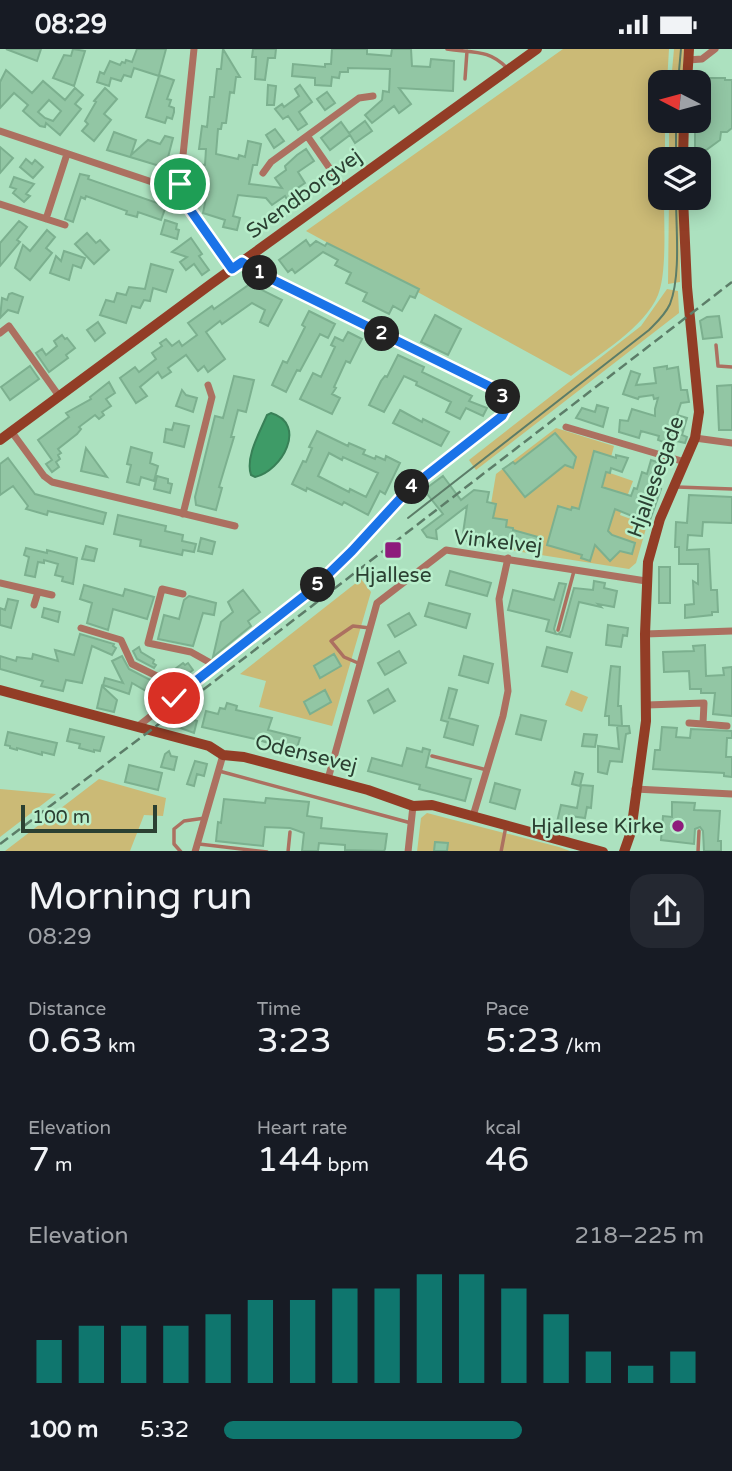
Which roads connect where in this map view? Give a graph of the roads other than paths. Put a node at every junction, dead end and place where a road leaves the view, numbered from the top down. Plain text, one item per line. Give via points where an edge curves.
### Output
1 (194, 49) edge
2 (447, 49) edge
3 (537, 49) edge
4 (715, 49) edge
5 (467, 51) junction
6 (689, 54) edge
7 (508, 70) junction
8 (465, 79) dead end
9 (373, 96) dead end
10 (0, 131) edge
11 (308, 137) junction
12 (68, 154) junction
13 (263, 173) dead end
14 (344, 189) junction
15 (179, 194) junction
16 (0, 204) edge
17 (684, 210) edge
18 (46, 219) junction
19 (65, 225) dead end
20 (242, 262) junction
21 (232, 269) junction
22 (0, 333) edge
23 (716, 345) dead end
24 (732, 367) edge
25 (208, 385) dead end
26 (60, 396) junction
27 (566, 427) dead end
28 (11, 432) junction
29 (695, 438) junction
30 (0, 440) edge
31 (732, 443) edge
32 (685, 462) junction
33 (675, 487) junction
34 (732, 489) edge
35 (183, 514) junction
36 (235, 526) dead end
37 (508, 558) junction
38 (574, 569) junction
39 (646, 581) junction
40 (0, 583) edge
41 (38, 592) junction
42 (183, 594) dead end
43 (51, 595) dead end
44 (34, 605) dead end
45 (81, 628) dead end
46 (370, 628) junction
47 (558, 630) dead end
48 (732, 631) edge
49 (645, 634) junction
50 (360, 664) junction
51 (216, 666) junction
52 (0, 690) edge
53 (174, 698) junction
54 (647, 705) junction
55 (689, 723) dead end
56 (703, 724) junction
57 (727, 726) dead end
58 (137, 727) junction
59 (223, 755) junction
60 (432, 756) dead end
61 (487, 770) junction
62 (217, 771) junction
63 (328, 779) junction
64 (635, 789) junction
65 (732, 794) edge
66 (413, 806) junction
67 (472, 816) junction
68 (205, 818) junction
69 (411, 823) junction
70 (506, 826) junction
71 (699, 831) dead end
72 (290, 832) dead end
73 (196, 848) edge
74 (180, 851) edge
75 (249, 851) edge
76 (288, 851) edge
77 (408, 851) edge
78 (501, 851) edge
79 (599, 851) edge
80 (624, 851) edge
81 (698, 851) edge

1 - 15 street
2 - 5 lane
3 - 7 street, Svendborgvej
4 - 6 street via 702,59
5 - 7 lane via 495,54
5 - 8 lane
7 - 14 street, Svendborgvej
9 - 11 street via 359,98
10 - 12 street
11 - 13 street via 271,162
11 - 14 street
12 - 15 street
12 - 18 street
14 - 20 street, Svendborgvej
15 - 21 street
16 - 18 street
17 - 29 street, Hjallesegade via 699,412
18 - 19 street
20 - 21 street, Svendborgvej
20 - 51 street via 495,389 506,403 505,414 408,490 313,589
21 - 26 street, Svendborgvej
22 - 26 street via 9,326
23 - 24 lane via 718,366
25 - 35 street via 212,397
26 - 28 street, Svendborgvej
27 - 32 street
28 - 30 street, Svendborgvej
28 - 35 street via 52,482
29 - 31 street
29 - 32 street, Hjallesegade
32 - 33 street, Hjallesegade
33 - 34 lane
33 - 39 street, Hjallesegade via 651,548
35 - 36 street
37 - 38 street, Vinkelvej
37 - 46 street, Vinkelvej via 446,550 377,603
37 - 61 street via 499,599 508,691
38 - 39 street, Vinkelvej
38 - 47 lane
39 - 49 street, Hjallesegade
40 - 41 street
41 - 43 street
41 - 44 street
42 - 51 street via 162,589 148,643 191,652
45 - 53 street via 121,640 132,664 165,680
46 - 50 street, Vinkelvej
46 - 50 lane via 353,626 331,641 344,657
48 - 49 street
49 - 54 street, Hjallesegade
50 - 63 street, Vinkelvej
51 - 53 street
52 - 58 street, Odensevej
53 - 58 street
54 - 56 street via 704,703
54 - 64 street, Hjallesegade
55 - 56 street
56 - 57 street
58 - 59 street, Odensevej via 209,746
59 - 62 street
59 - 63 street, Odensevej
60 - 61 lane
61 - 67 street
62 - 68 street
62 - 69 lane
63 - 66 street, Odensevej
64 - 65 street
64 - 80 street, Hjallesegade
66 - 67 street, Odensevej via 432,805
66 - 69 street
67 - 70 street, Odensevej
68 - 73 street
68 - 74 lane via 184,821 174,829 174,844
69 - 77 street
70 - 78 lane
70 - 79 street, Odensevej
71 - 81 lane
72 - 76 lane
73 - 75 lane

